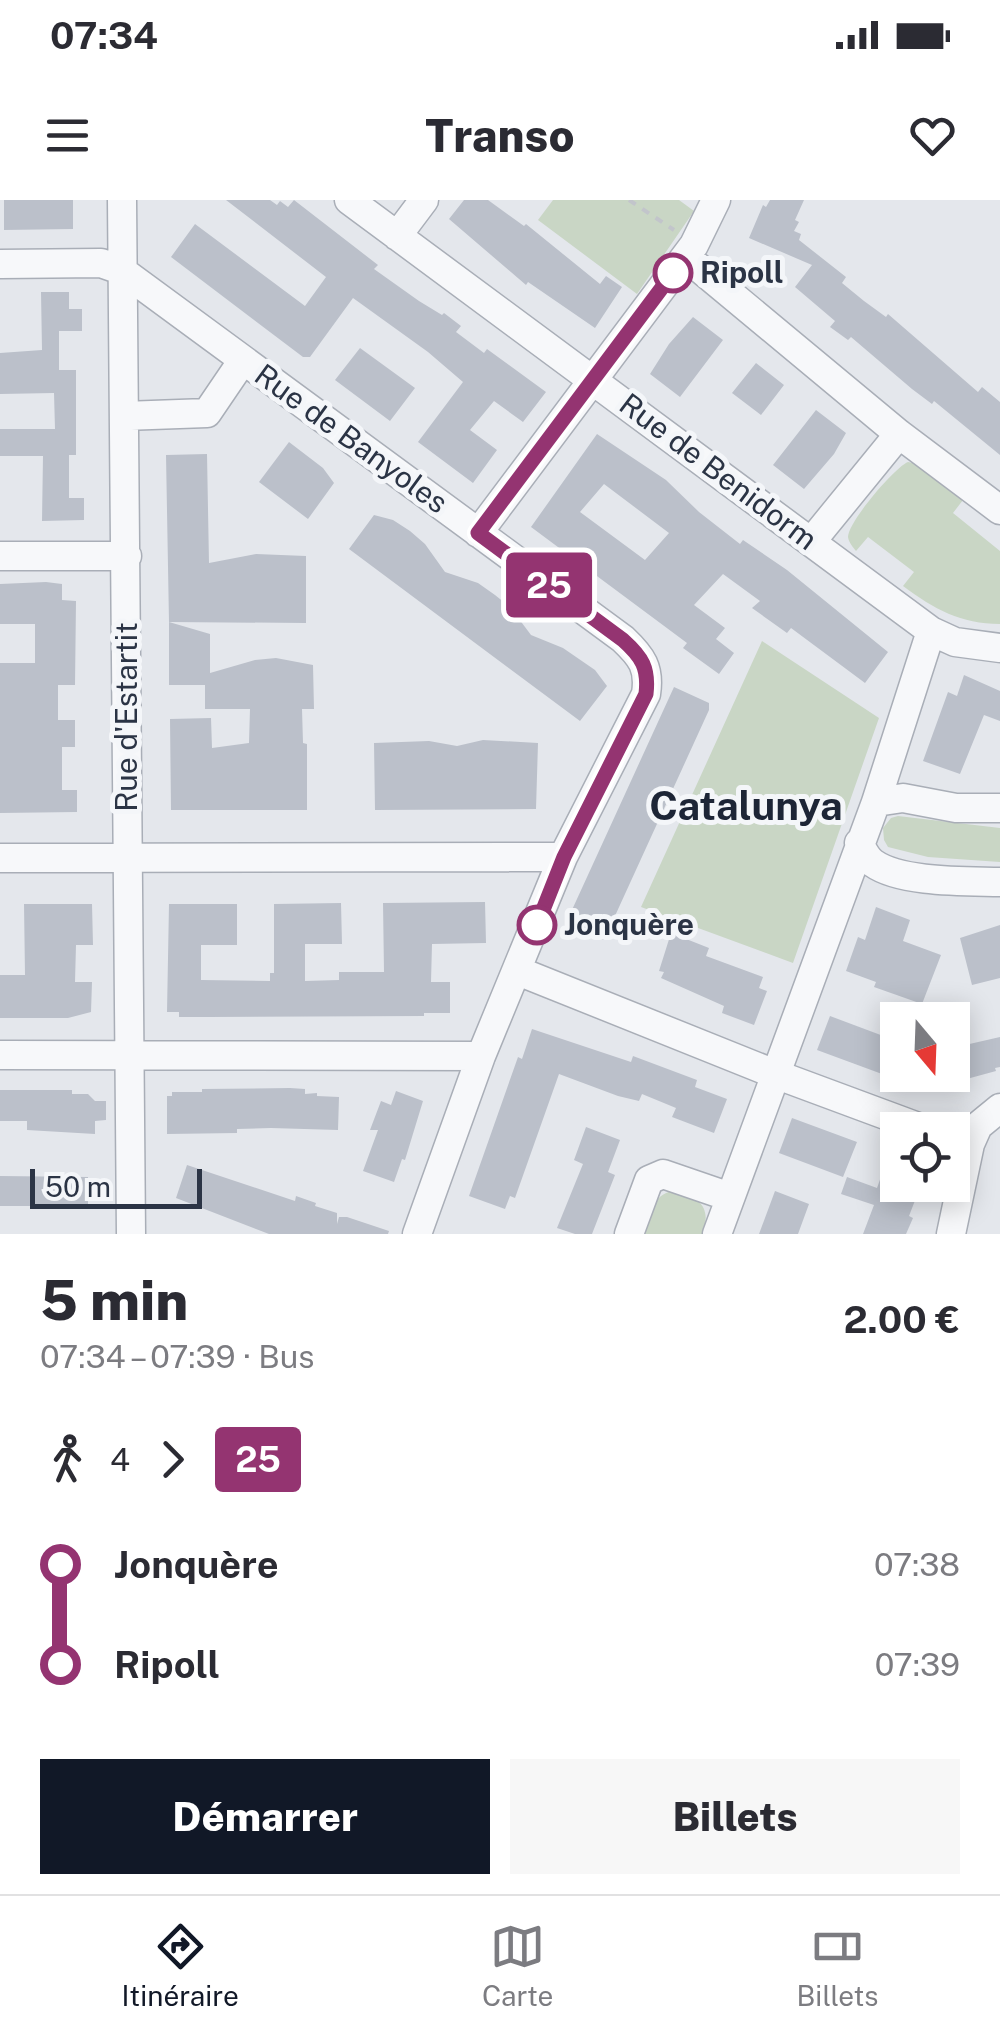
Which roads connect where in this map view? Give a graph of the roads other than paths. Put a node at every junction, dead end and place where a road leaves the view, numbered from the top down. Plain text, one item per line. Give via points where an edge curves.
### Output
1 (122, 200) edge
2 (349, 200) edge
3 (424, 200) edge
4 (716, 200) edge
5 (397, 236) junction
6 (690, 251) junction
7 (0, 264) edge
8 (121, 270) junction
9 (243, 360) junction
10 (595, 381) junction
11 (124, 416) junction
12 (899, 434) junction
13 (1000, 510) edge
14 (478, 533) junction
15 (811, 542) junction
16 (0, 556) edge
17 (126, 556) junction
18 (931, 630) junction
19 (1000, 648) edge
20 (876, 802) junction
21 (1000, 808) edge
22 (859, 843) junction
23 (128, 857) junction
24 (564, 857) junction
25 (0, 858) edge
26 (1000, 882) edge
27 (518, 971) junction
28 (132, 1054) junction
29 (0, 1055) edge
30 (481, 1056) junction
31 (775, 1074) junction
32 (1000, 1108) edge
33 (880, 1113) edge
34 (970, 1134) edge
35 (730, 1197) junction
36 (954, 1202) edge
37 (131, 1234) edge
38 (417, 1234) edge
39 (629, 1234) edge
40 (717, 1234) edge
41 (950, 1234) edge

1 - 8 street, Rue d'Estartit
2 - 5 street, Rue de Benidorm
3 - 5 street
4 - 6 street
5 - 10 street, Rue de Benidorm
6 - 10 street
6 - 12 street
7 - 8 street via 102,263
8 - 9 street, Rue de Banyoles
8 - 11 street, Rue d'Estartit
9 - 11 street via 207,413
9 - 14 street, Rue de Banyoles
10 - 14 street
10 - 15 street, Rue de Benidorm
11 - 17 street, Rue d'Estartit
12 - 13 street
12 - 15 street
14 - 24 street, Rue de Banyoles via 643,658 646,694
15 - 18 street, Rue de Benidorm
16 - 17 street
17 - 23 street, Rue d'Estartit
18 - 19 street, Rue de Benidorm via 955,642
18 - 20 street
20 - 21 street via 903,798
20 - 22 street
22 - 26 street via 869,860 887,870
22 - 31 street
23 - 24 street
23 - 25 street
23 - 28 street, Rue d'Estartit
24 - 27 street, Rue de Banyoles
27 - 30 street, Rue de Banyoles
27 - 31 street
28 - 29 street
28 - 30 street
28 - 37 street, Rue d'Estartit
30 - 38 street, Rue de Banyoles
31 - 33 street
31 - 35 street
32 - 34 street
35 - 39 street via 663,1174 649,1180
35 - 40 street
36 - 41 street

